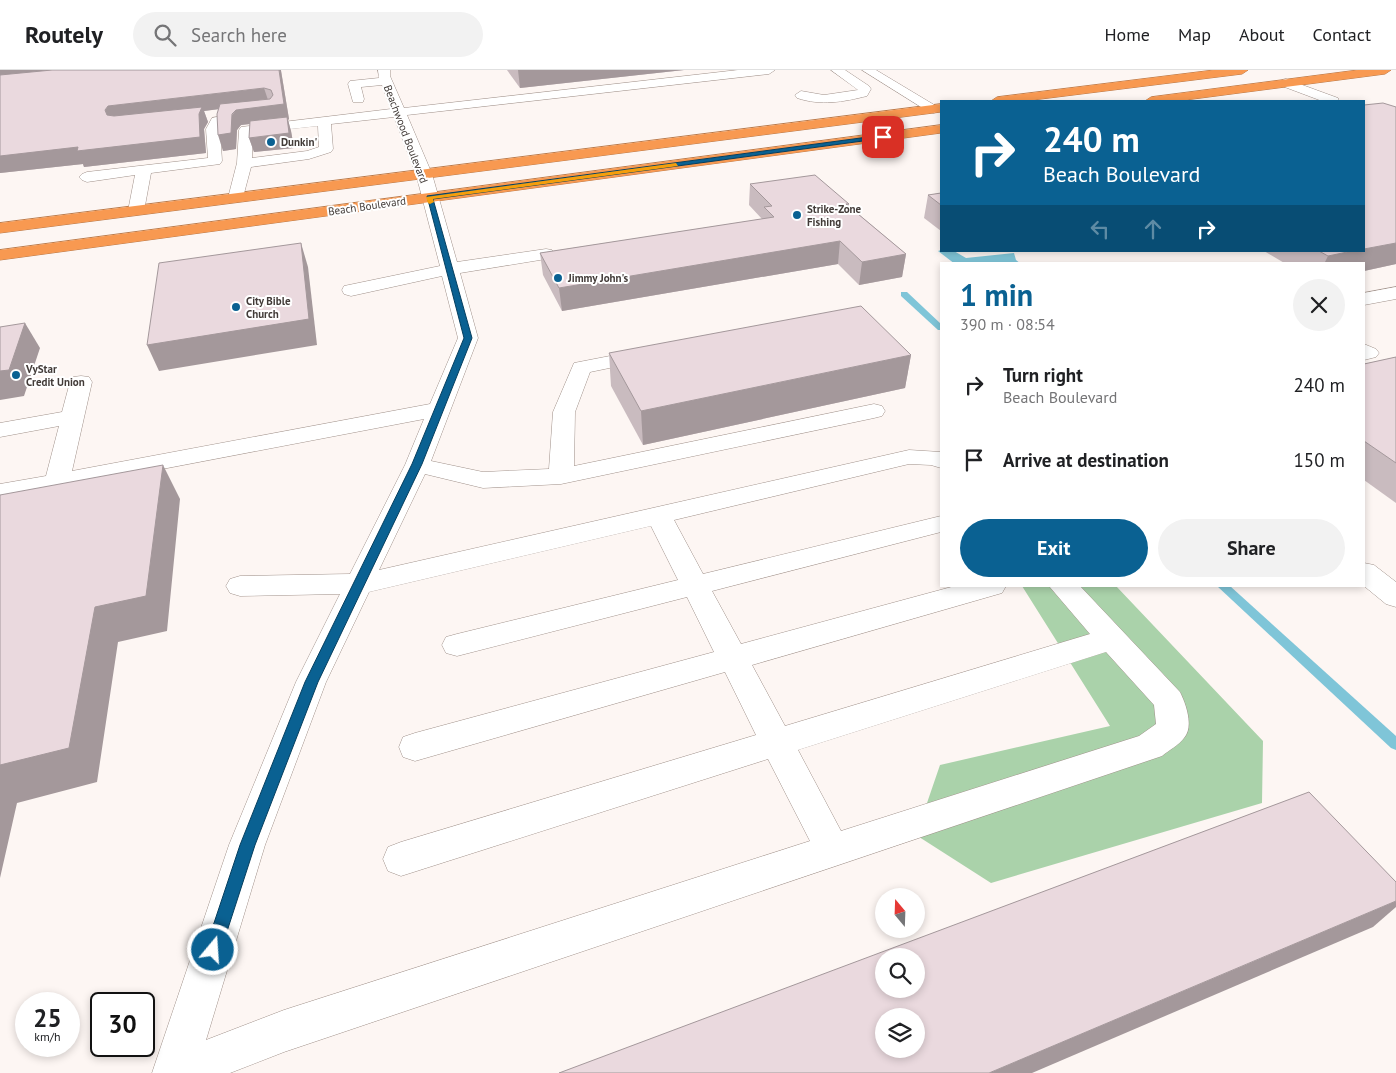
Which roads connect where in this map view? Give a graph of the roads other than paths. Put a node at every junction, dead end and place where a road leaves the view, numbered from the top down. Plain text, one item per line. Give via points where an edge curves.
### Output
1 (769, 70) edge
2 (836, 70) edge
3 (868, 70) edge
4 (1242, 70) edge
5 (1385, 70) edge
6 (385, 75) edge
7 (1286, 83) junction
8 (802, 95) dead end
9 (392, 96) junction
10 (1004, 100) edge
11 (1158, 100) edge
12 (1330, 100) edge
13 (338, 108) dead end
14 (937, 109) edge
15 (398, 111) junction
16 (324, 121) junction
17 (940, 129) edge
18 (244, 163) junction
19 (144, 170) junction
20 (87, 177) dead end
21 (427, 186) junction
22 (236, 198) junction
23 (136, 210) junction
24 (0, 228) edge
25 (546, 254) edge
26 (0, 255) edge
27 (449, 269) junction
28 (351, 290) dead end
29 (1396, 293) edge
30 (1365, 299) edge
31 (668, 351) edge
32 (81, 382) dead end
33 (440, 409) junction
34 (874, 411) dead end
35 (72, 418) junction
36 (0, 430) edge
37 (940, 460) edge
38 (417, 464) junction
39 (561, 476) junction
40 (57, 481) junction
41 (0, 492) edge
42 (659, 516) junction
43 (940, 524) edge
44 (1365, 573) edge
45 (359, 584) junction
46 (240, 586) dead end
47 (696, 586) junction
48 (988, 587) edge
49 (1064, 587) edge
50 (1396, 597) edge
51 (1111, 638) junction
52 (457, 645) dead end
53 (734, 658) junction
54 (778, 742) junction
55 (415, 747) dead end
56 (833, 851) junction
57 (401, 859) dead end
58 (174, 1073) edge

1 - 15 street
2 - 8 street via 865,89 863,93 827,98
3 - 14 street
4 - 10 highway
5 - 7 highway
6 - 9 street, Beachwood Boulevard
6 - 9 street via 354,84 362,99
7 - 11 highway
7 - 12 street
9 - 15 street, Beachwood Boulevard
13 - 19 street via 290,117 223,118 213,129 215,161
14 - 21 highway
15 - 16 street
15 - 21 street, Beachwood Boulevard
16 - 18 street via 326,148 308,156
16 - 18 street via 246,130
17 - 21 highway, Beach Boulevard
18 - 22 street
19 - 20 street
19 - 23 street
21 - 22 highway
21 - 26 highway, Beach Boulevard
21 - 27 street, Beachwood Boulevard
22 - 23 highway
23 - 24 highway
25 - 27 street
27 - 28 street
27 - 33 street, Beachwood Boulevard via 468,338
29 - 30 street
31 - 39 street via 581,367 564,412
32 - 35 street
33 - 38 street, Beachwood Boulevard
33 - 40 street
34 - 39 street
35 - 36 street
35 - 40 street
37 - 42 street via 909,457
38 - 39 street via 483,480
38 - 45 street, Beachwood Boulevard
40 - 41 street
42 - 45 street
42 - 47 street
43 - 47 street
44 - 50 street
45 - 46 street
45 - 58 street, Beachwood Boulevard via 311,682 248,845
47 - 52 street
47 - 53 street
48 - 53 street
49 - 51 street
51 - 54 street
51 - 56 street via 1169,701 1172,729 1158,741
53 - 54 street
53 - 55 street
54 - 56 street
54 - 57 street
56 - 58 street via 284,1031

